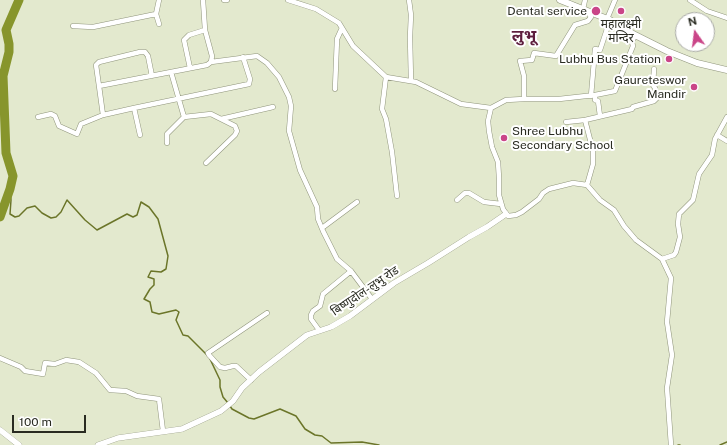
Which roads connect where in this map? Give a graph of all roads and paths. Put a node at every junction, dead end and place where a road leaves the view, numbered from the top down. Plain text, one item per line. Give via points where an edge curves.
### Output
1 (159, 0) edge
2 (203, 0) edge
3 (288, 0) edge
4 (409, 0) edge
5 (560, 0) edge
6 (585, 0) edge
7 (615, 0) edge
8 (690, 0) edge
9 (583, 9) junction
10 (156, 14) junction
11 (727, 18) edge
12 (609, 19) junction
13 (159, 24) dead end
14 (73, 26) dead end
15 (342, 28) junction
16 (205, 30) junction
17 (635, 35) junction
18 (243, 57) junction
19 (211, 62) junction
20 (190, 68) junction
21 (654, 69) dead end
22 (727, 70) edge
23 (171, 72) junction
24 (152, 76) junction
25 (386, 77) junction
26 (411, 81) junction
27 (99, 86) junction
28 (334, 89) dead end
29 (593, 96) junction
30 (179, 99) junction
31 (524, 99) junction
32 (272, 107) dead end
33 (134, 108) junction
34 (491, 108) junction
35 (103, 115) junction
36 (600, 116) junction
37 (38, 117) dead end
38 (184, 117) junction
39 (727, 117) edge
40 (221, 119) junction
41 (585, 120) junction
42 (566, 122) dead end
43 (140, 134) dead end
44 (717, 135) junction
45 (727, 141) edge
46 (167, 143) dead end
47 (206, 163) dead end
48 (587, 185) junction
49 (396, 196) dead end
50 (457, 200) dead end
51 (357, 202) dead end
52 (501, 204) junction
53 (506, 214) junction
54 (322, 228) junction
55 (662, 259) junction
56 (351, 271) junction
57 (372, 299) junction
58 (267, 313) dead end
59 (319, 330) junction
60 (0, 358) edge
61 (251, 380) junction
62 (0, 430) edge
63 (163, 431) junction
64 (670, 444) edge
65 (19, 445) edge
66 (98, 445) edge

1 - 10 street
2 - 16 street
3 - 15 street via 316,9
4 - 26 street
5 - 9 main road
6 - 9 street
7 - 12 street
8 - 11 street via 707,11
9 - 12 main road
9 - 31 street via 591,17 588,21 575,25 556,56 534,54 532,60 520,61 524,76
10 - 13 street
10 - 14 street via 93,27
12 - 17 main road
12 - 29 street via 600,50 595,49
15 - 25 street via 353,46
15 - 28 street via 336,39
16 - 19 street via 212,56
16 - 20 street via 189,35 184,40
17 - 22 main road via 697,63
17 - 29 street via 615,91
18 - 19 street
18 - 30 street via 250,79 249,84
18 - 54 street via 257,56 268,63 280,77 291,106 289,131 300,170 317,207
19 - 20 street
20 - 23 street
21 - 36 street via 652,85 657,98 654,101
23 - 24 street
23 - 30 street
24 - 27 street
24 - 27 street via 148,56 145,52 140,52 96,64
25 - 26 street
25 - 49 street via 382,109 392,152
26 - 34 street via 461,104
27 - 35 street
29 - 31 street
29 - 36 street via 598,101
30 - 33 street
30 - 38 street
31 - 34 street via 506,100
32 - 40 street
33 - 35 street
33 - 43 street
34 - 52 street via 488,131 498,162 498,195
35 - 37 street via 82,124 77,134 59,126 55,116 51,114
36 - 41 street
38 - 40 street via 211,114
38 - 46 street via 167,134
39 - 44 street
40 - 47 street via 235,126 235,135
41 - 42 street
41 - 48 street via 593,150 593,164
44 - 45 street
44 - 55 street via 712,155 699,174 693,200 679,214 680,237 676,252
48 - 53 street via 573,183 549,189 516,215
48 - 55 street via 600,200 614,210 636,240
50 - 52 street via 469,192 484,202
51 - 54 street
52 - 53 street
53 - 57 street, बिष्णुदोल-लुभु रोड
54 - 56 street via 337,259
55 - 64 street via 670,278 667,322 672,355 667,388
56 - 57 street
56 - 59 street via 323,294 320,306 312,311 311,319
57 - 59 street, बिष्णुदोल-लुभु रोड via 350,316 331,327
58 - 61 street via 208,353 220,367 236,366
59 - 61 street, बिष्णुदोल-लुभु रोड via 307,335
60 - 63 street via 25,371 43,374 45,363 55,364 66,360 79,362 96,373 110,390 159,399
61 - 63 street, बिष्णुदोल-लुभु रोड via 221,411 182,429
62 - 65 street
63 - 66 street, बिष्णुदोल-लुभु रोड via 118,438

